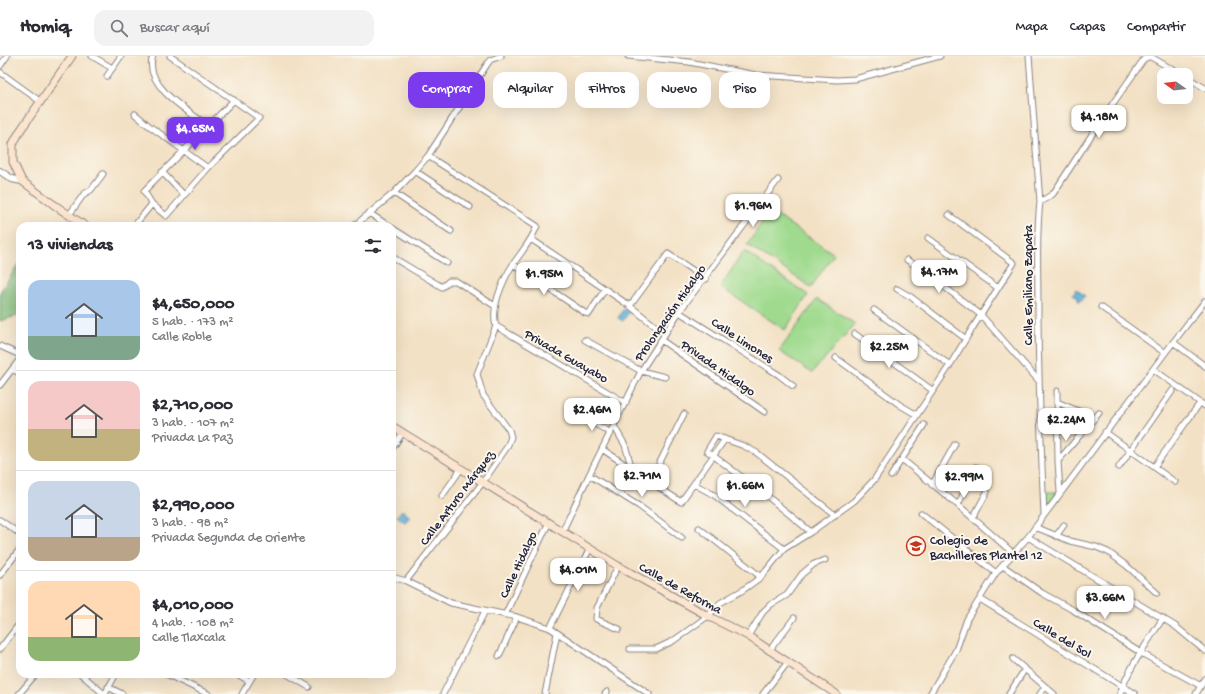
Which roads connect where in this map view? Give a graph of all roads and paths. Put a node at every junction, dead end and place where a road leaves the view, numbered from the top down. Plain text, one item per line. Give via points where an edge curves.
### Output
1 (7, 56) edge
2 (72, 56) edge
3 (92, 56) edge
4 (122, 56) edge
5 (153, 56) edge
6 (170, 56) edge
7 (501, 56) edge
8 (628, 56) edge
9 (940, 56) edge
10 (1029, 56) edge
11 (0, 66) edge
12 (112, 68) junction
13 (1170, 68) edge
14 (0, 72) edge
15 (107, 76) dead end
16 (1193, 81) edge
17 (1205, 88) edge
18 (234, 100) junction
19 (41, 102) junction
20 (134, 114) dead end
21 (209, 126) junction
22 (184, 150) junction
23 (428, 156) junction
24 (208, 168) junction
25 (0, 171) edge
26 (415, 171) junction
27 (162, 172) junction
28 (103, 174) dead end
29 (778, 180) dead end
30 (22, 181) junction
31 (394, 193) junction
32 (184, 195) junction
33 (1040, 202) junction
34 (152, 204) junction
35 (470, 208) dead end
36 (369, 213) junction
37 (69, 215) junction
38 (949, 215) dead end
39 (79, 222) edge
40 (137, 222) edge
41 (359, 222) edge
42 (383, 222) edge
43 (396, 231) edge
44 (451, 231) dead end
45 (928, 238) dead end
46 (531, 239) junction
47 (396, 259) edge
48 (907, 260) dead end
49 (447, 263) dead end
50 (513, 264) junction
51 (706, 278) junction
52 (998, 288) junction
53 (605, 289) junction
54 (897, 289) dead end
55 (1205, 301) edge
56 (495, 306) junction
57 (630, 306) junction
58 (1101, 307) dead end
59 (874, 310) dead end
60 (679, 312) junction
61 (981, 315) junction
62 (496, 326) junction
63 (665, 334) junction
64 (856, 334) dead end
65 (966, 339) junction
66 (585, 340) dead end
67 (661, 340) junction
68 (1173, 342) junction
69 (0, 346) edge
70 (16, 353) edge
71 (1165, 353) junction
72 (836, 358) dead end
73 (16, 365) edge
74 (950, 365) junction
75 (1205, 366) edge
76 (13, 369) junction
77 (1153, 370) junction
78 (16, 371) edge
79 (641, 371) junction
80 (665, 376) dead end
81 (1038, 381) junction
82 (0, 385) edge
83 (793, 386) dead end
84 (932, 390) junction
85 (1173, 390) dead end
86 (1057, 391) dead end
87 (1057, 402) junction
88 (626, 403) junction
89 (1203, 405) edge
90 (765, 412) dead end
91 (1099, 413) dead end
92 (684, 414) dead end
93 (917, 415) junction
94 (581, 416) dead end
95 (1095, 418) junction
96 (924, 425) dead end
97 (614, 426) junction
98 (396, 428) edge
99 (403, 432) junction
100 (1106, 432) junction
101 (610, 433) junction
102 (725, 439) junction
103 (396, 443) edge
104 (956, 444) dead end
105 (602, 449) junction
106 (1131, 450) junction
107 (712, 456) junction
108 (903, 460) junction
109 (1058, 461) junction
110 (976, 467) dead end
111 (1119, 467) dead end
112 (1154, 467) junction
113 (461, 469) junction
114 (632, 469) junction
115 (589, 475) junction
116 (891, 476) dead end
117 (483, 482) junction
118 (650, 482) junction
119 (1175, 482) dead end
120 (694, 484) junction
121 (932, 485) junction
122 (987, 492) dead end
123 (1060, 492) junction
124 (442, 496) dead end
125 (958, 505) junction
126 (921, 512) dead end
127 (835, 515) junction
128 (1044, 515) junction
129 (973, 518) junction
130 (0, 520) edge
131 (549, 522) junction
132 (1064, 525) dead end
133 (1035, 527) junction
134 (699, 528) dead end
135 (563, 530) junction
136 (16, 531) edge
137 (811, 532) junction
138 (1056, 536) junction
139 (1028, 537) junction
140 (682, 538) dead end
141 (590, 548) junction
142 (784, 549) junction
143 (1013, 553) junction
144 (16, 554) edge
145 (825, 560) dead end
146 (618, 566) junction
147 (1003, 566) junction
148 (996, 573) junction
149 (0, 575) edge
150 (761, 577) junction
151 (396, 578) edge
152 (406, 581) junction
153 (1157, 593) dead end
154 (980, 599) junction
155 (485, 611) junction
156 (505, 615) junction
157 (708, 616) junction
158 (517, 617) junction
159 (794, 618) dead end
160 (1163, 618) junction
161 (16, 628) edge
162 (550, 628) junction
163 (619, 629) dead end
164 (557, 633) junction
165 (748, 636) junction
166 (0, 649) edge
167 (630, 649) dead end
168 (769, 651) junction
169 (1205, 651) edge
170 (1141, 652) junction
171 (499, 656) dead end
172 (1013, 659) dead end
173 (788, 662) junction
174 (1025, 669) junction
175 (32, 678) edge
176 (86, 678) edge
177 (114, 678) edge
178 (174, 678) edge
179 (244, 678) edge
180 (251, 678) edge
181 (294, 678) edge
182 (1205, 679) edge
183 (249, 681) junction
184 (1123, 686) junction
185 (1201, 686) junction
186 (108, 687) junction
187 (309, 687) dead end
188 (1045, 687) junction
189 (18, 694) edge
190 (104, 694) edge
191 (122, 694) edge
192 (208, 694) edge
193 (242, 694) edge
194 (443, 694) edge
195 (545, 694) edge
196 (649, 694) edge
197 (763, 694) edge
198 (836, 694) edge
199 (930, 694) edge
200 (1009, 694) edge
201 (1040, 694) edge
202 (1054, 694) edge
203 (1120, 694) edge
204 (1135, 694) edge
205 (1196, 694) edge

1 - 11 street
2 - 19 main road
3 - 12 street
4 - 12 street
5 - 21 street via 151,62 157,83
6 - 18 street
7 - 23 street via 490,60
8 - 9 street via 689,62 756,75 837,80 855,79
10 - 33 street, Calle Emiliano Zapata
12 - 15 street
13 - 33 street via 1151,57 1144,59 1053,194
14 - 19 street
16 - 17 street
18 - 21 street
18 - 24 street via 259,118
19 - 30 main road via 13,144 13,162
20 - 22 street
21 - 22 street
22 - 24 street
22 - 27 street
23 - 26 street
23 - 46 street, Calle Arturo Márquez via 537,226
24 - 32 street
25 - 30 street via 12,179
26 - 31 street
26 - 35 street
27 - 32 street
27 - 34 street via 144,191
28 - 37 street
29 - 51 street, Prolongación Hidalgo
30 - 37 main road
31 - 36 street
31 - 44 street
32 - 34 street via 166,216
33 - 81 street, Calle Emiliano Zapata
34 - 40 street
36 - 41 street
36 - 42 street
37 - 39 main road
38 - 52 street via 1014,263
43 - 49 street
45 - 52 street
46 - 50 street, Calle Arturo Márquez
46 - 53 street
47 - 56 street via 442,288 449,280 456,280
48 - 61 street
50 - 53 street via 585,313 589,314
50 - 56 street, Calle Arturo Márquez via 502,283
51 - 57 street via 668,254
51 - 60 street, Prolongación Hidalgo
52 - 61 street
53 - 57 street
54 - 65 street
55 - 68 street
56 - 62 street, Calle Arturo Márquez
57 - 63 street
58 - 71 street
59 - 74 street
60 - 63 street, Prolongación Hidalgo
60 - 83 street, Calle Limones
61 - 65 street
61 - 81 street
62 - 88 street, Privada Guayabo
62 - 117 street, Calle Arturo Márquez via 477,374 483,395 509,430 511,437
63 - 67 street, Prolongación Hidalgo
64 - 84 street
65 - 74 street
66 - 79 street
67 - 79 street, Prolongación Hidalgo
67 - 90 street, Privada Hidalgo
68 - 71 street
68 - 75 street
69 - 70 street
71 - 77 street
72 - 93 street
73 - 76 street
74 - 84 street
76 - 78 street
76 - 82 street
77 - 89 street
77 - 100 street
79 - 80 street
79 - 88 street, Prolongación Hidalgo
81 - 128 street, Calle Emiliano Zapata
84 - 93 street
85 - 106 street
86 - 87 street
87 - 95 street
87 - 109 street
88 - 97 street, Prolongación Hidalgo
89 - 112 street
91 - 95 street
92 - 118 street
93 - 127 street via 874,480 854,501
94 - 101 street
95 - 109 street
96 - 108 street
97 - 101 street, Prolongación Hidalgo
97 - 114 street via 626,445
98 - 99 main road, Calle de Reforma
99 - 103 street
99 - 113 main road, Calle de Reforma
100 - 106 street
100 - 123 street
101 - 105 street, Prolongación Hidalgo
102 - 107 street
102 - 107 street via 716,436 707,451
102 - 127 street via 757,453
104 - 121 street
105 - 114 street
105 - 115 street, Prolongación Hidalgo
106 - 111 street
106 - 112 street
107 - 120 street
107 - 137 street
108 - 116 street
108 - 121 street
109 - 123 street
110 - 125 street
112 - 119 street
113 - 117 main road, Calle de Reforma
113 - 124 street
114 - 118 street
115 - 135 street, Prolongación Hidalgo
115 - 140 street via 639,506
117 - 131 main road, Calle de Reforma
117 - 152 street, Calle Arturo Márquez
118 - 120 street via 681,502
120 - 142 street via 714,495
121 - 125 street
122 - 129 street
123 - 128 street
125 - 129 street
126 - 148 street
127 - 137 street
128 - 133 street
129 - 143 street
130 - 136 street
131 - 135 main road, Calle de Reforma
131 - 156 street, Calle Hidalgo
132 - 138 street
133 - 138 street
133 - 139 street
134 - 150 street
135 - 141 main road, Calle de Reforma
137 - 142 street
138 - 153 street via 1108,552
139 - 143 street
139 - 160 street
141 - 146 main road, Calle de Reforma
141 - 162 street
142 - 150 street
143 - 147 street
144 - 149 street
145 - 165 street via 814,564 802,574 787,595 770,605
146 - 157 main road, Calle de Reforma
146 - 163 street via 595,614 596,619
147 - 148 street
147 - 170 street
148 - 154 street
150 - 157 street via 720,603
151 - 152 street
152 - 155 street via 451,603
154 - 184 street, Calle del Sol
154 - 199 street via 967,619 956,650
155 - 156 street
155 - 194 street
156 - 158 street
157 - 165 main road, Calle de Reforma
157 - 167 street via 673,641 656,649
158 - 162 street
158 - 171 street
159 - 168 street
160 - 169 street
160 - 170 street
161 - 166 street
162 - 164 street
164 - 195 street
164 - 196 street
165 - 168 main road, Calle de Reforma
168 - 173 main road, Calle de Reforma
170 - 184 street
170 - 185 street
172 - 174 street
173 - 197 street
173 - 198 main road, Calle de Reforma
174 - 188 street
174 - 200 street
175 - 189 street
176 - 190 street
177 - 186 street
178 - 192 street
179 - 183 street
180 - 183 street
181 - 187 street
182 - 185 street
183 - 193 street
184 - 203 street
184 - 204 street, Calle del Sol
185 - 205 street
186 - 190 street
186 - 191 street
188 - 201 street
188 - 202 street

